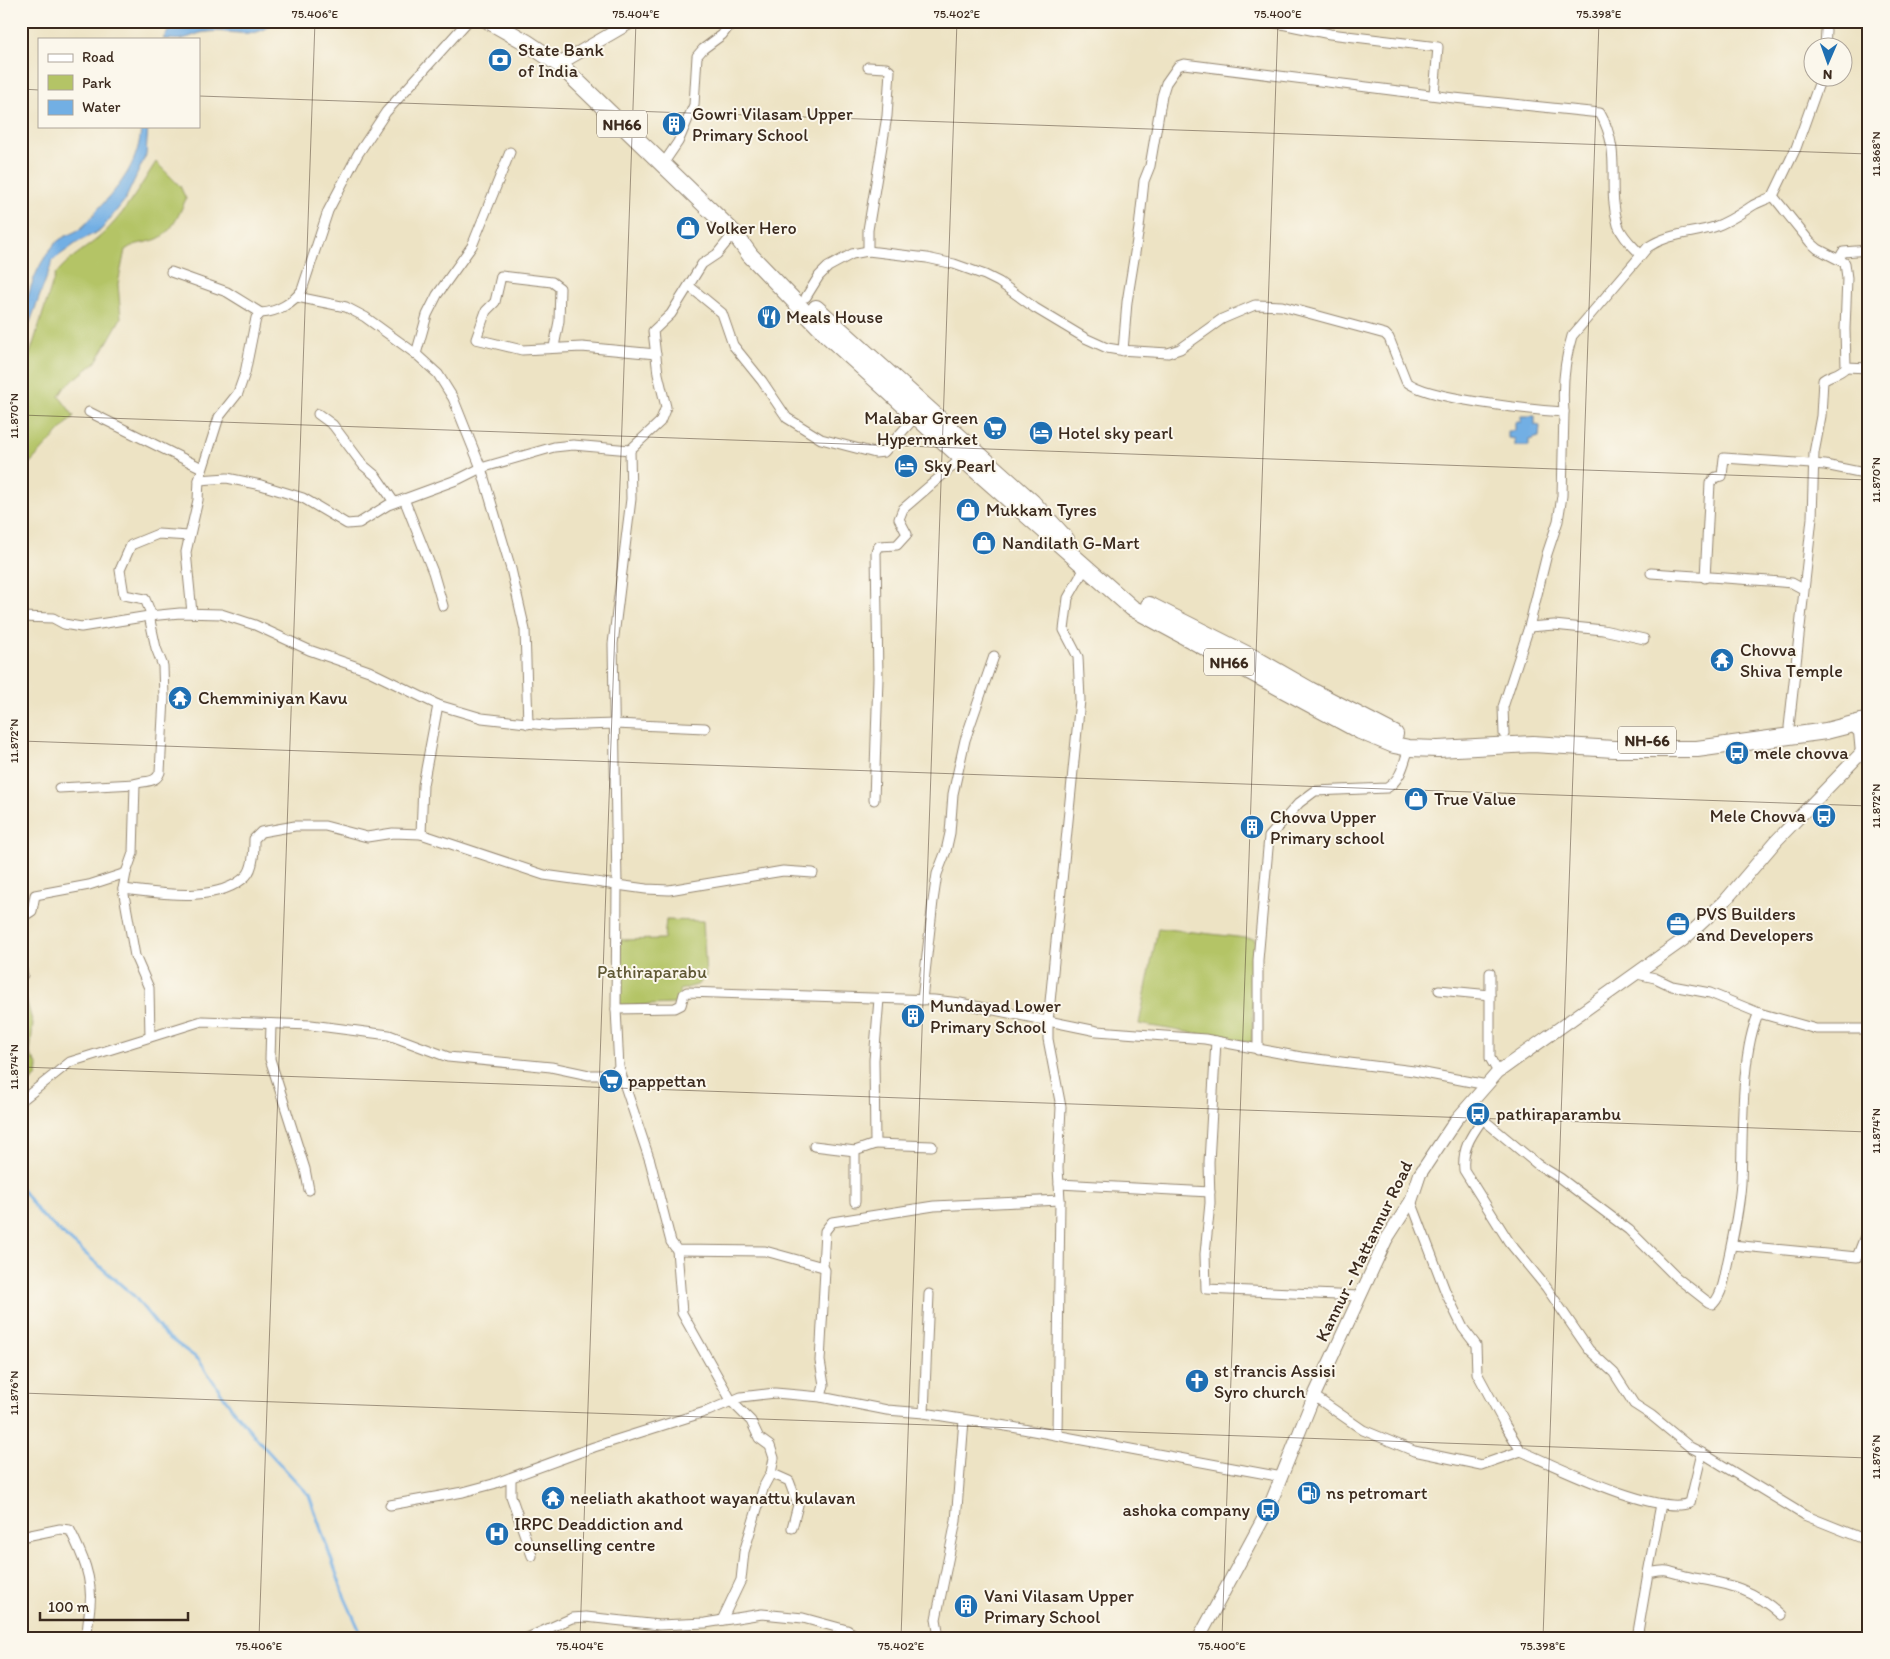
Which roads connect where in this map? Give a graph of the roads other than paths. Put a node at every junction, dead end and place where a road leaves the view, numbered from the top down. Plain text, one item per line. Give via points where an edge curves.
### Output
1 (468, 21) edge
2 (489, 21) edge
3 (634, 21) edge
4 (733, 21) edge
5 (1267, 21) edge
6 (1826, 30) dead end
7 (1826, 38) edge
8 (558, 64) junction
9 (868, 67) dead end
10 (1817, 88) edge
11 (1434, 94) junction
12 (510, 152) dead end
13 (663, 164) junction
14 (1772, 196) junction
15 (739, 237) junction
16 (1869, 250) edge
17 (868, 251) junction
18 (1641, 256) junction
19 (1839, 259) junction
20 (171, 272) dead end
21 (690, 286) junction
22 (297, 297) junction
23 (803, 302) junction
24 (261, 313) junction
25 (554, 347) junction
26 (1123, 351) junction
27 (416, 354) junction
28 (656, 354) junction
29 (1846, 367) junction
30 (1869, 368) edge
31 (89, 412) dead end
32 (1564, 412) junction
33 (318, 414) dead end
34 (916, 416) junction
35 (630, 450) junction
36 (962, 458) junction
37 (1814, 464) junction
38 (202, 468) junction
39 (481, 468) junction
40 (1869, 474) edge
41 (199, 480) junction
42 (404, 499) junction
43 (394, 502) junction
44 (189, 536) junction
45 (1085, 568) junction
46 (1651, 573) dead end
47 (1705, 578) junction
48 (1803, 589) junction
49 (444, 606) dead end
50 (192, 613) junction
51 (151, 616) junction
52 (21, 617) edge
53 (1529, 627) junction
54 (1644, 639) dead end
55 (994, 656) dead end
56 (438, 705) junction
57 (1869, 720) edge
58 (528, 724) junction
59 (615, 724) junction
60 (1852, 724) junction
61 (705, 728) dead end
62 (1788, 733) junction
63 (1504, 739) junction
64 (1409, 748) junction
65 (1865, 749) edge
66 (135, 784) junction
67 (59, 788) dead end
68 (874, 800) dead end
69 (421, 834) junction
70 (126, 873) junction
71 (813, 873) dead end
72 (617, 886) junction
73 (123, 889) junction
74 (21, 918) edge
75 (21, 965) edge
76 (1490, 973) dead end
77 (1637, 974) junction
78 (23, 975) dead end
79 (1439, 990) dead end
80 (1490, 995) junction
81 (880, 999) junction
82 (922, 1000) junction
83 (616, 1009) junction
84 (1759, 1014) junction
85 (1048, 1022) junction
86 (271, 1024) junction
87 (1869, 1029) edge
88 (150, 1038) junction
89 (1216, 1041) junction
90 (1258, 1050) junction
91 (619, 1068) junction
92 (1498, 1072) junction
93 (1487, 1085) junction
94 (21, 1100) edge
95 (1468, 1107) junction
96 (1482, 1120) junction
97 (875, 1144) junction
98 (814, 1146) dead end
99 (932, 1146) dead end
100 (855, 1151) junction
101 (1059, 1184) junction
102 (309, 1190) dead end
103 (1210, 1192) junction
104 (1060, 1200) junction
105 (1411, 1201) junction
106 (855, 1202) dead end
107 (1869, 1226) edge
108 (1732, 1245) junction
109 (677, 1250) junction
110 (823, 1267) junction
111 (929, 1294) dead end
112 (1360, 1296) junction
113 (1314, 1396) junction
114 (821, 1397) junction
115 (732, 1402) junction
116 (924, 1413) junction
117 (964, 1420) junction
118 (1057, 1436) junction
119 (1521, 1451) junction
120 (1702, 1453) junction
121 (772, 1473) junction
122 (1282, 1477) junction
123 (511, 1478) junction
124 (1661, 1504) junction
125 (390, 1505) dead end
126 (792, 1528) dead end
127 (21, 1537) edge
128 (1869, 1541) edge
129 (532, 1556) dead end
130 (1648, 1573) junction
131 (1781, 1615) dead end
132 (722, 1620) junction
133 (1203, 1636) edge
134 (936, 1637) edge
135 (87, 1638) edge
136 (527, 1638) edge
137 (860, 1638) edge
138 (949, 1638) edge
139 (1637, 1638) edge

1 - 22 street via 386,112 358,154 328,211
2 - 8 highway, NH66
3 - 8 main road
4 - 13 street via 698,56 694,105 678,142
5 - 11 street via 1330,34 1438,47
6 - 7 street
8 - 13 highway, NH66
9 - 17 street via 886,68 890,72 887,116 868,230
10 - 14 street via 1796,148
11 - 18 street via 1600,113 1609,128 1614,151 1613,191 1618,226
11 - 26 street via 1215,67 1178,66 1166,83 1162,96 1150,166 1144,181
12 - 27 street via 472,246 428,315
13 - 15 highway, NH66
14 - 18 street via 1714,227 1675,234 1657,241
14 - 19 street via 1810,242
15 - 21 street via 702,264
15 - 23 highway, NH66 via 750,255
16 - 19 street via 1844,252
17 - 23 street via 852,254 828,266 818,276
17 - 26 street via 927,258 970,269 999,282 1085,338 1106,348
18 - 32 street via 1572,336 1562,382
19 - 29 street via 1845,263 1846,269
20 - 24 street via 227,292
21 - 28 street via 671,314 653,331
21 - 34 street via 722,313 732,344 787,418 814,434 875,453 884,452
22 - 24 street via 274,312
22 - 27 street via 346,307
23 - 34 highway, NH66 via 827,335
23 - 63 highway via 1032,502 1074,548 1134,596 1389,732 1425,739
24 - 38 street via 256,318 252,333 243,381 219,417
25 - 25 street via 560,288 552,282 501,276 496,302 486,311 476,340 522,350
25 - 28 street
26 - 32 street via 1168,353 1244,308 1282,306 1385,334 1406,381 1436,396
27 - 39 street via 438,374 453,398
28 - 35 street via 666,407 660,422
29 - 30 street
29 - 37 street via 1841,373 1823,380
31 - 38 street
32 - 53 street via 1562,496
33 - 43 street via 333,425
34 - 36 highway, NH66
35 - 39 street via 573,445 554,447
35 - 59 street via 631,499 613,644
36 - 45 highway, NH66
36 - 68 street via 902,509 899,519 907,534 897,544 879,546 876,552 878,678
37 - 40 street
37 - 47 street via 1724,458 1722,476 1710,484
37 - 48 street via 1812,518
38 - 41 street
39 - 42 street
39 - 58 street via 525,630
41 - 43 street via 227,478 262,485 303,498 347,524 359,523
41 - 44 street via 198,500
42 - 43 street
42 - 49 street
44 - 50 street via 186,552
44 - 51 street via 158,534 130,545 120,570 124,595 146,599
45 - 64 highway, NH66 via 1132,608 1178,635 1360,731
45 - 85 street via 1068,598 1064,630 1078,657 1080,700
46 - 47 street
47 - 48 street via 1792,583
48 - 62 street
50 - 51 street
50 - 56 street via 221,614 255,625 309,650 369,671
51 - 52 street via 81,627 53,618
51 - 66 street via 156,648 163,666 160,772 150,781
53 - 54 street via 1603,630
53 - 63 street via 1503,707
55 - 82 street via 965,740 953,794 950,833 932,901
56 - 58 street via 482,718
56 - 69 street via 423,786
57 - 60 highway, NH66
58 - 59 street
59 - 61 street
59 - 72 street
60 - 62 highway, NH66 via 1826,732
60 - 65 main road via 1860,732
62 - 63 highway, NH66 via 1697,749 1614,749
63 - 64 highway, NH66 via 1438,749
64 - 90 street via 1397,782 1387,788 1315,791 1299,803 1269,837 1258,960
65 - 77 main road, Kannur - Mattannur Road via 1790,825 1724,902 1683,940
66 - 67 street
66 - 70 street via 133,853
69 - 72 street via 530,871
69 - 73 street via 393,833 367,837 325,826 276,828 261,832 254,839 254,854 247,875 210,893 181,895
70 - 73 street
70 - 74 street via 90,885 34,895 32,912
71 - 72 street via 783,870 669,890
72 - 83 street
73 - 88 street via 135,956 149,988
75 - 78 street
76 - 80 street
77 - 84 street via 1672,986 1710,993
77 - 92 main road, Kannur - Mattannur Road
79 - 80 street
80 - 92 street via 1490,1058
81 - 82 street
81 - 83 street via 687,992 681,1005 675,1008
81 - 97 street via 874,1060
82 - 85 street via 960,1003
83 - 91 street
84 - 87 street via 1816,1029
84 - 108 street via 1750,1048 1739,1202
85 - 89 street via 1097,1031
85 - 101 street via 1048,1039 1061,1107
86 - 88 street via 202,1021
86 - 91 street via 310,1025 389,1035 448,1057 551,1067 601,1076 610,1075
86 - 102 street via 270,1059
88 - 94 street via 70,1062
89 - 90 street
89 - 103 street
90 - 93 street via 1414,1071
91 - 109 street
92 - 93 main road, Kannur - Mattannur Road
93 - 95 main road, Kannur - Mattannur Road
95 - 96 street
95 - 105 main road, Kannur - Mattannur Road via 1420,1174
96 - 108 street via 1629,1230 1676,1277 1710,1304 1720,1293
96 - 120 street via 1465,1146 1464,1170 1509,1242 1546,1287 1588,1350 1614,1373 1634,1404
97 - 99 street
97 - 100 street
98 - 100 street
100 - 106 street
101 - 103 street
101 - 104 street
103 - 112 street via 1206,1289
104 - 110 street via 934,1206 832,1222 825,1231
104 - 118 street
105 - 112 main road, Kannur - Mattannur Road via 1386,1240
105 - 119 street via 1446,1293 1463,1328 1476,1345 1478,1373
107 - 108 street via 1856,1257
109 - 110 street via 765,1251
109 - 115 street via 682,1313
110 - 114 street via 820,1361 824,1385
111 - 116 street
112 - 113 main road, Kannur - Mattannur Road
113 - 119 street via 1362,1430 1414,1451 1481,1465
113 - 122 main road, Kannur - Mattannur Road
114 - 115 street via 754,1394
114 - 116 street via 887,1410
115 - 121 street via 751,1421 758,1438 770,1446 774,1458
115 - 123 street
116 - 117 street
117 - 118 street
117 - 134 street via 956,1521 936,1619
118 - 122 street
119 - 124 street via 1600,1485
120 - 124 street via 1690,1503
120 - 128 street via 1804,1515
121 - 126 street via 789,1481 798,1506
121 - 132 street via 764,1486 744,1552 741,1580
122 - 133 main road, Kannur - Mattannur Road
123 - 125 street via 463,1492
123 - 129 street via 511,1496
124 - 130 street
127 - 135 street via 70,1530 89,1576
130 - 131 street via 1667,1571 1719,1581 1750,1591
130 - 139 street
132 - 136 street via 659,1625 572,1618
132 - 137 street via 762,1614 803,1618 847,1630
134 - 138 street

